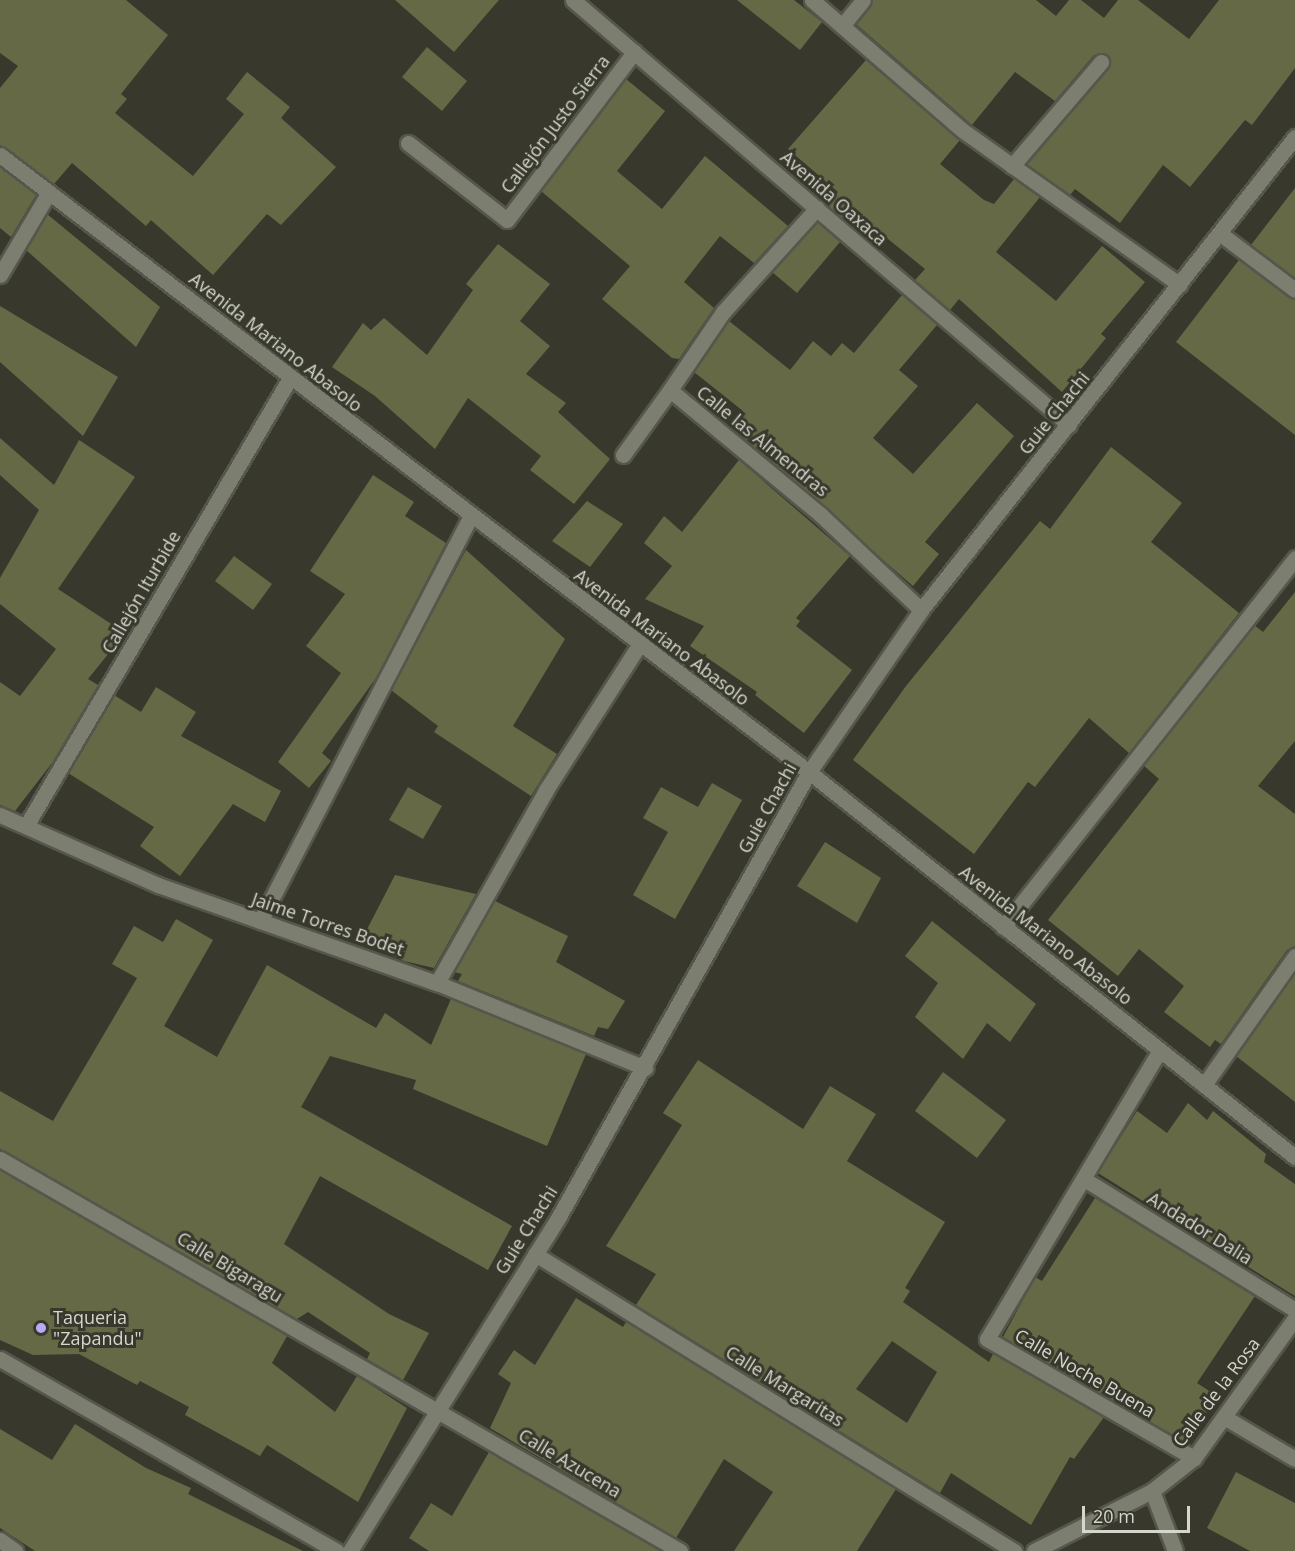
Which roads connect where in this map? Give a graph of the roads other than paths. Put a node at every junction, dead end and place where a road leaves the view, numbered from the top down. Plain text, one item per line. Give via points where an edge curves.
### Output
1 (573, 0) edge
2 (812, 0) edge
3 (863, 0) edge
4 (842, 26) junction
5 (634, 52) junction
6 (1101, 62) dead end
7 (1295, 137) edge
8 (408, 142) dead end
9 (0, 155) edge
10 (1012, 166) junction
11 (49, 192) junction
12 (817, 208) junction
13 (1222, 235) junction
14 (0, 275) edge
15 (1180, 285) junction
16 (1295, 290) edge
17 (290, 378) junction
18 (670, 390) junction
19 (1069, 425) junction
20 (623, 455) dead end
21 (471, 516) junction
22 (1295, 558) edge
23 (921, 610) junction
24 (639, 645) junction
25 (809, 772) junction
26 (0, 815) edge
27 (26, 826) junction
28 (260, 921) junction
29 (1004, 927) junction
30 (1295, 956) edge
31 (437, 983) junction
32 (1160, 1050) junction
33 (645, 1068) junction
34 (1204, 1085) junction
35 (1295, 1157) edge
36 (0, 1159) edge
37 (1084, 1179) junction
38 (535, 1254) junction
39 (1295, 1310) edge
40 (1295, 1318) edge
41 (0, 1359) edge
42 (439, 1411) junction
43 (1224, 1417) junction
44 (1194, 1458) junction
45 (1295, 1459) edge
46 (1152, 1491) junction
47 (0, 1540) edge
48 (15, 1551) edge
49 (337, 1551) edge
50 (350, 1551) edge
51 (680, 1551) edge
52 (1014, 1551) edge
53 (1034, 1551) edge
54 (1175, 1551) edge

1 - 5 street, Avenida Oaxaca
2 - 4 street
3 - 4 street
4 - 10 street via 962,130
5 - 8 street, Callejón Justo Sierra via 507,220
5 - 12 street, Avenida Oaxaca
6 - 10 street
7 - 13 street, Guie Chachi
9 - 11 street, Avenida Mariano Abasolo
10 - 15 street
11 - 14 street
11 - 17 street, Avenida Mariano Abasolo
12 - 18 street, Calle las Almendras via 723,312
12 - 19 street, Avenida Oaxaca
13 - 15 street, Guie Chachi
13 - 16 street
15 - 19 street, Guie Chachi
17 - 21 street, Avenida Mariano Abasolo
17 - 27 street, Callejón Iturbide
18 - 20 street
18 - 23 street, Calle las Almendras via 821,515
19 - 23 street, Guie Chachi
21 - 24 street, Avenida Mariano Abasolo
21 - 28 street
22 - 29 street
23 - 25 street, Guie Chachi
24 - 25 street, Avenida Mariano Abasolo
24 - 31 street via 546,790
25 - 29 street, Avenida Mariano Abasolo
25 - 33 street, Guie Chachi
26 - 27 street, Jaime Torres Bodet
27 - 28 street, Jaime Torres Bodet via 158,885
28 - 31 street, Jaime Torres Bodet
29 - 32 street, Avenida Mariano Abasolo
30 - 34 street
31 - 33 street, Jaime Torres Bodet
32 - 34 street, Avenida Mariano Abasolo
32 - 37 street
33 - 38 street, Guie Chachi
34 - 35 street, Avenida Mariano Abasolo
36 - 42 street, Calle Bigaragu
37 - 39 street, Andador Dalia
37 - 44 street, Calle Noche Buena via 987,1339
38 - 42 street, Guie Chachi
38 - 52 street, Calle Margaritas
40 - 43 street, Calle de la Rosa
41 - 49 street
42 - 50 street, Guie Chachi
42 - 51 street, Calle Azucena
43 - 44 street, Calle de la Rosa
43 - 45 street
44 - 46 street, Calle de la Rosa
46 - 53 street, Calle de la Rosa
46 - 54 street
47 - 48 street

